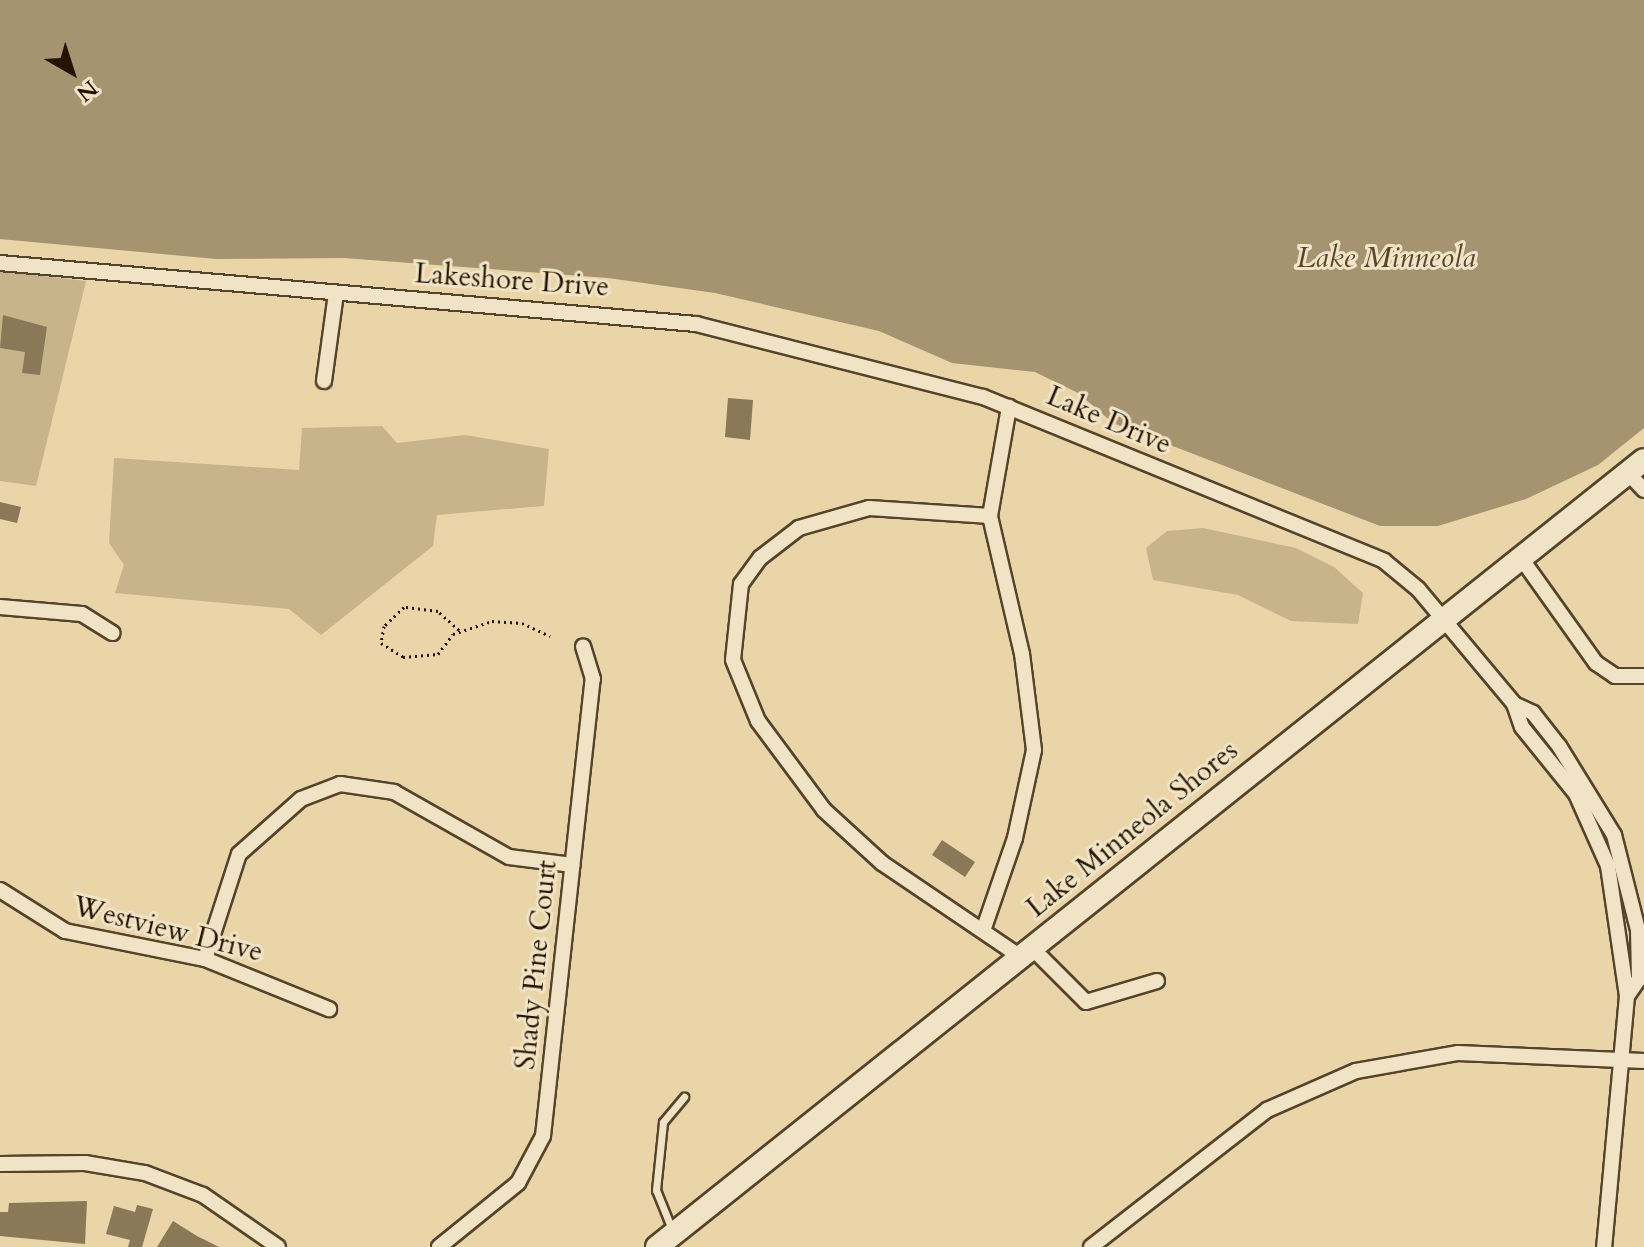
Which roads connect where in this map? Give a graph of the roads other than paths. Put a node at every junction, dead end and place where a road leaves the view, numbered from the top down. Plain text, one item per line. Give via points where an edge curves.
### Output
1 (0, 263) edge
2 (336, 293) junction
3 (324, 381) dead end
4 (1009, 407) junction
5 (1639, 475) edge
6 (990, 516) junction
7 (1521, 558) junction
8 (0, 607) edge
9 (1445, 619) junction
10 (113, 633) dead end
11 (583, 646) dead end
12 (1644, 676) edge
13 (1514, 704) junction
14 (1619, 846) junction
15 (1603, 851) junction
16 (572, 865) junction
17 (0, 890) edge
18 (1638, 927) junction
19 (984, 928) junction
20 (1621, 928) junction
21 (1026, 952) junction
22 (205, 959) junction
23 (1157, 981) dead end
24 (1627, 996) junction
25 (329, 1009) dead end
26 (1626, 1060) junction
27 (1644, 1061) edge
28 (684, 1097) dead end
29 (0, 1164) edge
30 (666, 1240) edge
31 (278, 1247) edge
32 (439, 1247) edge
33 (1091, 1247) edge
34 (1604, 1247) edge

1 - 2 street, Lakeshore Drive
2 - 3 street
2 - 4 street, Lakeshore Drive via 696,324 863,361
4 - 6 street, Lake Drive
4 - 9 street, Lake Drive via 1352,544 1402,574
5 - 7 main road, Lake Minneola Shores
6 - 19 street, Lake Drive via 1022,654 1034,750 1015,838
6 - 19 street via 869,508 825,516 760,558 741,584 732,619 739,686 824,810 882,863
7 - 9 main road, Lake Minneola Shores
7 - 12 street via 1596,663 1628,680
8 - 10 street via 82,614
9 - 13 street, Lake Drive
9 - 21 main road, Lake Minneola Shores
11 - 16 street, Shady Pine Court via 593,679
13 - 14 street via 1533,713 1584,780
13 - 15 street via 1522,727 1576,794
14 - 15 street
14 - 18 street
15 - 20 street
16 - 22 street via 509,857 394,792 340,784 301,799 239,854
16 - 32 street, Shady Pine Court via 539,1151 518,1183
17 - 22 street, Westview Drive via 65,931
18 - 20 street
18 - 24 street via 1639,979
19 - 21 street
20 - 24 street
21 - 23 street via 1086,1002
21 - 30 main road, Lake Minneola Shores
22 - 25 street, Westview Drive
24 - 26 street
26 - 27 street
26 - 33 street via 1458,1053 1393,1061 1321,1083 1222,1141
26 - 34 street
28 - 30 lane via 663,1122 656,1190
29 - 31 street via 85,1163 145,1173 203,1195

